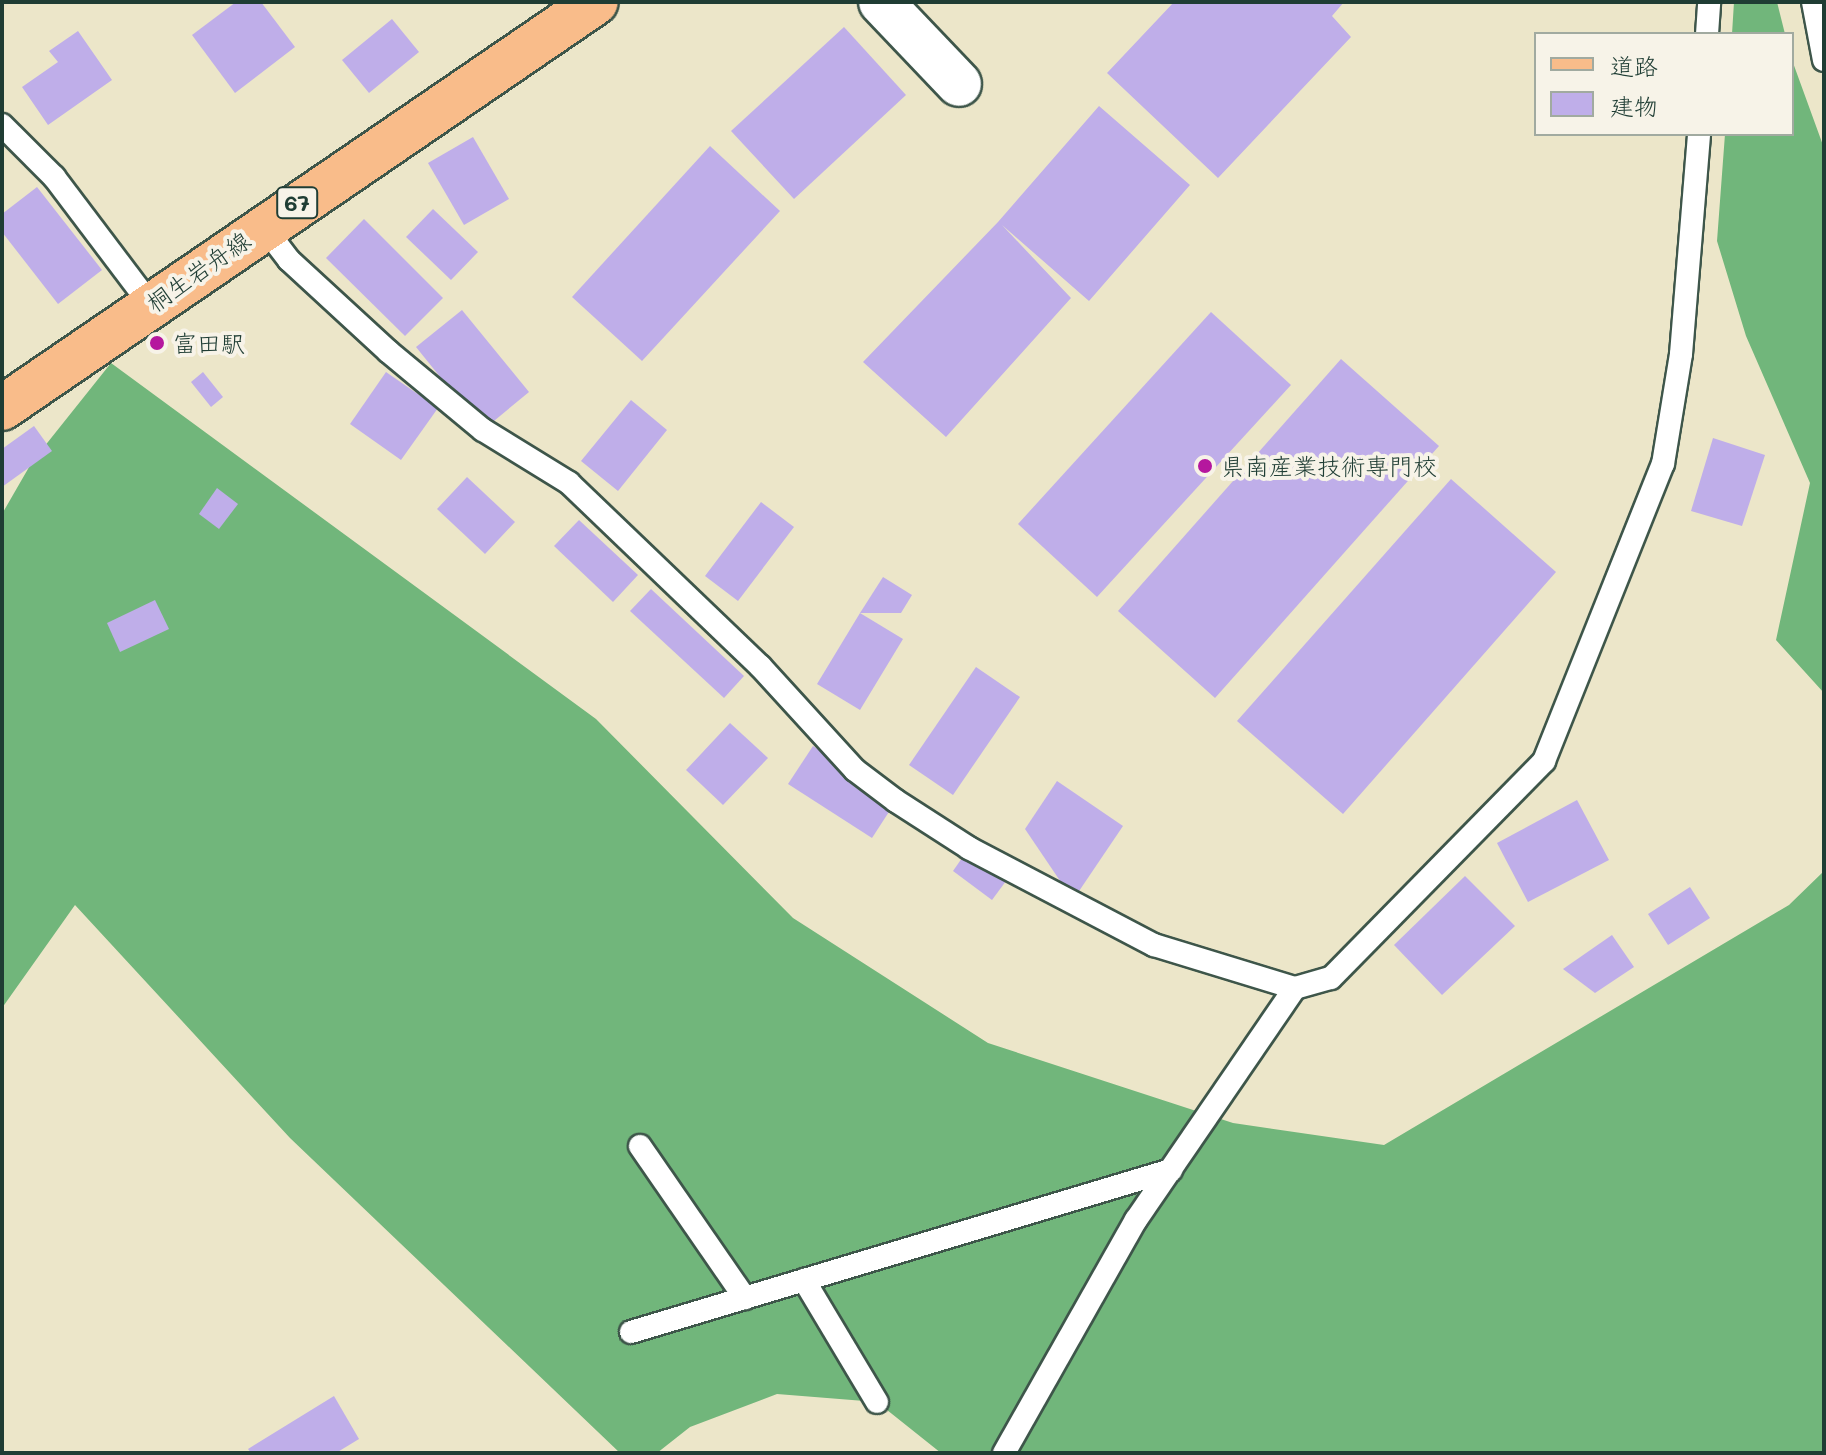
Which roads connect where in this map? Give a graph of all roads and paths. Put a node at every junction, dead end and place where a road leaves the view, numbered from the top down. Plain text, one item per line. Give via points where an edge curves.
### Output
1 (596, 2) edge
2 (881, 2) edge
3 (1709, 2) edge
4 (1813, 2) edge
5 (1707, 32) edge
6 (1824, 60) edge
7 (959, 84) dead end
8 (2, 125) edge
9 (1699, 136) edge
10 (263, 226) junction
11 (150, 304) junction
12 (2, 408) edge
13 (1295, 988) junction
14 (640, 1146) dead end
15 (1171, 1170) junction
16 (804, 1280) junction
17 (745, 1298) junction
18 (631, 1332) dead end
19 (877, 1402) dead end
20 (1004, 1453) edge

1 - 10 main road, 桐生岩舟線 / 67
2 - 7 street
3 - 5 lane
4 - 6 lane
8 - 11 lane via 54,177
9 - 13 lane via 1681,354 1663,464 1544,761 1331,978
10 - 11 main road, 桐生岩舟線 / 67
10 - 13 lane via 289,260 389,352 483,430 569,483 760,666 855,770 886,793 969,848 1154,945
11 - 12 main road, 桐生岩舟線 / 67
13 - 15 lane
14 - 17 lane
15 - 16 lane
15 - 20 lane via 1136,1220
16 - 17 lane
16 - 19 lane
17 - 18 lane

